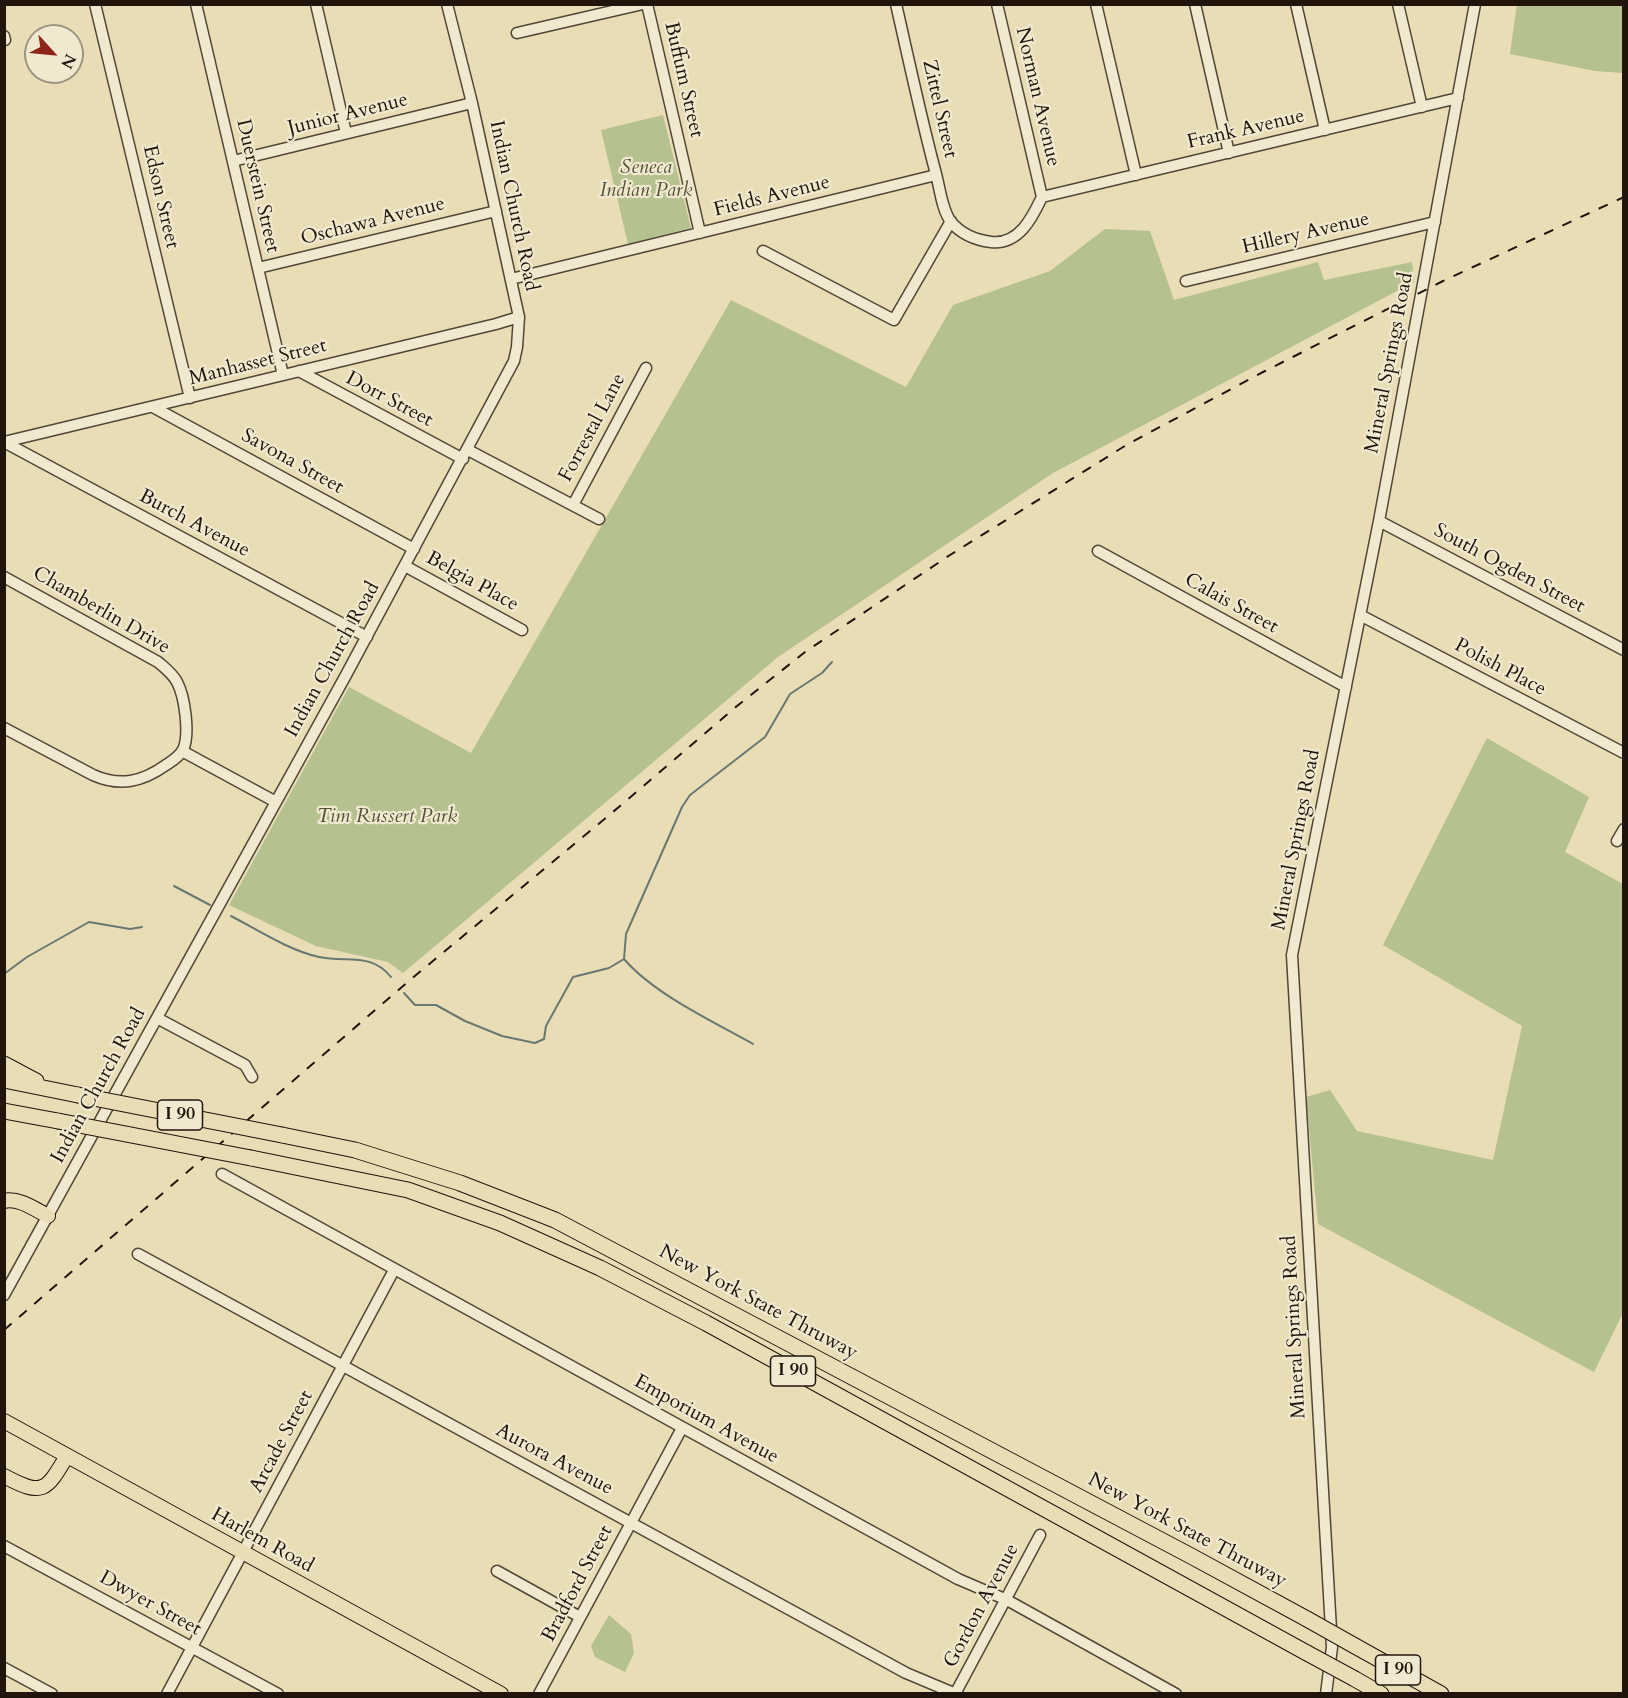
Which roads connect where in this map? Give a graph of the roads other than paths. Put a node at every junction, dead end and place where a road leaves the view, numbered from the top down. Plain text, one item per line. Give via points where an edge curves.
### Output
1 (95, 4) edge
2 (196, 4) edge
3 (316, 4) edge
4 (447, 4) edge
5 (645, 4) edge
6 (896, 4) edge
7 (997, 4) edge
8 (1096, 4) edge
9 (1195, 4) edge
10 (1296, 4) edge
11 (1398, 4) edge
12 (1475, 4) edge
13 (517, 33) dead end
14 (1458, 98) junction
15 (472, 103) junction
16 (1422, 107) junction
17 (1325, 130) junction
18 (346, 133) junction
19 (1229, 153) junction
20 (233, 161) junction
21 (936, 175) junction
22 (1136, 175) junction
23 (1042, 197) junction
24 (496, 211) junction
25 (951, 221) junction
26 (1435, 222) junction
27 (700, 233) junction
28 (762, 251) dead end
29 (258, 268) junction
30 (512, 279) junction
31 (1186, 281) dead end
32 (519, 317) junction
33 (646, 368) dead end
34 (299, 371) junction
35 (283, 375) junction
36 (190, 398) junction
37 (153, 407) junction
38 (4, 442) edge
39 (465, 454) junction
40 (573, 505) junction
41 (599, 519) dead end
42 (1379, 520) junction
43 (414, 549) junction
44 (1098, 551) dead end
45 (405, 566) junction
46 (4, 577) edge
47 (1360, 615) junction
48 (522, 630) dead end
49 (367, 637) junction
50 (1623, 650) edge
51 (1346, 687) junction
52 (4, 728) edge
53 (182, 751) junction
54 (1623, 753) edge
55 (276, 802) junction
56 (1623, 829) edge
57 (1617, 841) dead end
58 (157, 1018) junction
59 (4, 1064) edge
60 (252, 1077) dead end
61 (4, 1080) edge
62 (55, 1090) junction
63 (4, 1111) edge
64 (222, 1174) dead end
65 (4, 1201) edge
66 (48, 1216) junction
67 (138, 1254) dead end
68 (394, 1270) junction
69 (4, 1295) edge
70 (343, 1366) junction
71 (4, 1421) edge
72 (681, 1428) junction
73 (67, 1456) junction
74 (4, 1476) edge
75 (631, 1523) junction
76 (1040, 1535) dead end
77 (4, 1546) edge
78 (244, 1553) junction
79 (497, 1571) dead end
80 (1007, 1600) junction
81 (580, 1617) junction
82 (192, 1647) junction
83 (4, 1668) edge
84 (956, 1693) edge
85 (52, 1694) edge
86 (167, 1694) edge
87 (278, 1694) edge
88 (501, 1694) edge
89 (539, 1694) edge
90 (1176, 1694) edge
91 (1326, 1694) edge
92 (1381, 1694) edge
93 (1441, 1694) edge

1 - 36 street, Edson Street
2 - 20 street, Duerstein Street
3 - 18 street
4 - 15 street, Indian Church Road
5 - 13 street
5 - 27 street, Buffum Street
6 - 21 street, Zittel Street
7 - 23 street, Norman Avenue
8 - 22 street
9 - 19 street
10 - 17 street
11 - 16 street
12 - 14 street, Mineral Springs Road
14 - 16 street, Frank Avenue
14 - 26 street, Mineral Springs Road
15 - 18 street, Junior Avenue
15 - 24 street, Indian Church Road
16 - 17 street, Frank Avenue
17 - 19 street, Frank Avenue
18 - 20 street, Junior Avenue
19 - 22 street, Frank Avenue
20 - 29 street, Duerstein Street
21 - 25 street, Zittel Street
21 - 27 street, Fields Avenue
22 - 23 street, Frank Avenue
23 - 25 street via 1026,227 1004,241 994,243 968,236
24 - 29 street, Oschawa Avenue
24 - 30 street, Indian Church Road
25 - 28 street via 894,320
26 - 31 street, Hillery Avenue
26 - 42 street, Mineral Springs Road
27 - 30 street, Fields Avenue
29 - 35 street, Duerstein Street
30 - 32 street, Indian Church Road
32 - 34 street, Manhasset Street
32 - 39 street, Indian Church Road via 518,347 511,368
33 - 40 street, Forrestal Lane
34 - 35 street, Manhasset Street
34 - 39 street, Dorr Street
35 - 36 street, Manhasset Street
36 - 37 street, Manhasset Street
37 - 38 street, Manhasset Street
37 - 43 street, Savona Street
38 - 49 street, Burch Avenue
39 - 40 street, Dorr Street
39 - 43 street, Indian Church Road
40 - 41 street, Dorr Street
42 - 47 street, Mineral Springs Road
42 - 50 street, South Ogden Street
43 - 45 street, Indian Church Road
44 - 51 street, Calais Street
45 - 48 street, Belgia Place
45 - 49 street, Indian Church Road
46 - 53 street, Chamberlin Drive via 148,655 171,674 183,699 186,734
47 - 51 street, Mineral Springs Road
47 - 54 street, Polish Place
49 - 55 street, Indian Church Road
51 - 91 street, Mineral Springs Road via 1292,955 1332,1647
52 - 53 street via 114,782 150,776
53 - 55 street
55 - 58 street, Indian Church Road
56 - 57 street
58 - 60 street via 245,1065
58 - 66 street, Indian Church Road
59 - 62 highway
61 - 62 highway, New York State Thruway / I 90
62 - 93 highway, New York State Thruway / I 90, bridge via 355,1150 460,1183 555,1220 1160,1539
63 - 92 highway, I 90, bridge via 408,1191 500,1223 600,1268 706,1323
64 - 68 street, Emporium Avenue
65 - 66 main road via 21,1203
66 - 69 street, Indian Church Road
67 - 70 street, Aurora Avenue
68 - 70 street, Arcade Street
68 - 72 street, Emporium Avenue
70 - 75 street, Aurora Avenue
70 - 78 street, Arcade Street
71 - 73 main road, Harlem Road
72 - 75 street, Bradford Street
72 - 80 street, Emporium Avenue via 958,1579
73 - 74 main road via 51,1481 39,1490
73 - 78 main road, Harlem Road
75 - 81 street, Bradford Street
75 - 84 street, Aurora Avenue via 906,1673
76 - 80 street, Gordon Avenue
77 - 82 street, Dwyer Street
78 - 82 street, Arcade Street
78 - 88 main road, Harlem Road
79 - 81 street
80 - 84 street, Gordon Avenue
80 - 90 street, Emporium Avenue
81 - 89 street, Bradford Street
82 - 86 street, Arcade Street
82 - 87 street, Dwyer Street
83 - 85 street

